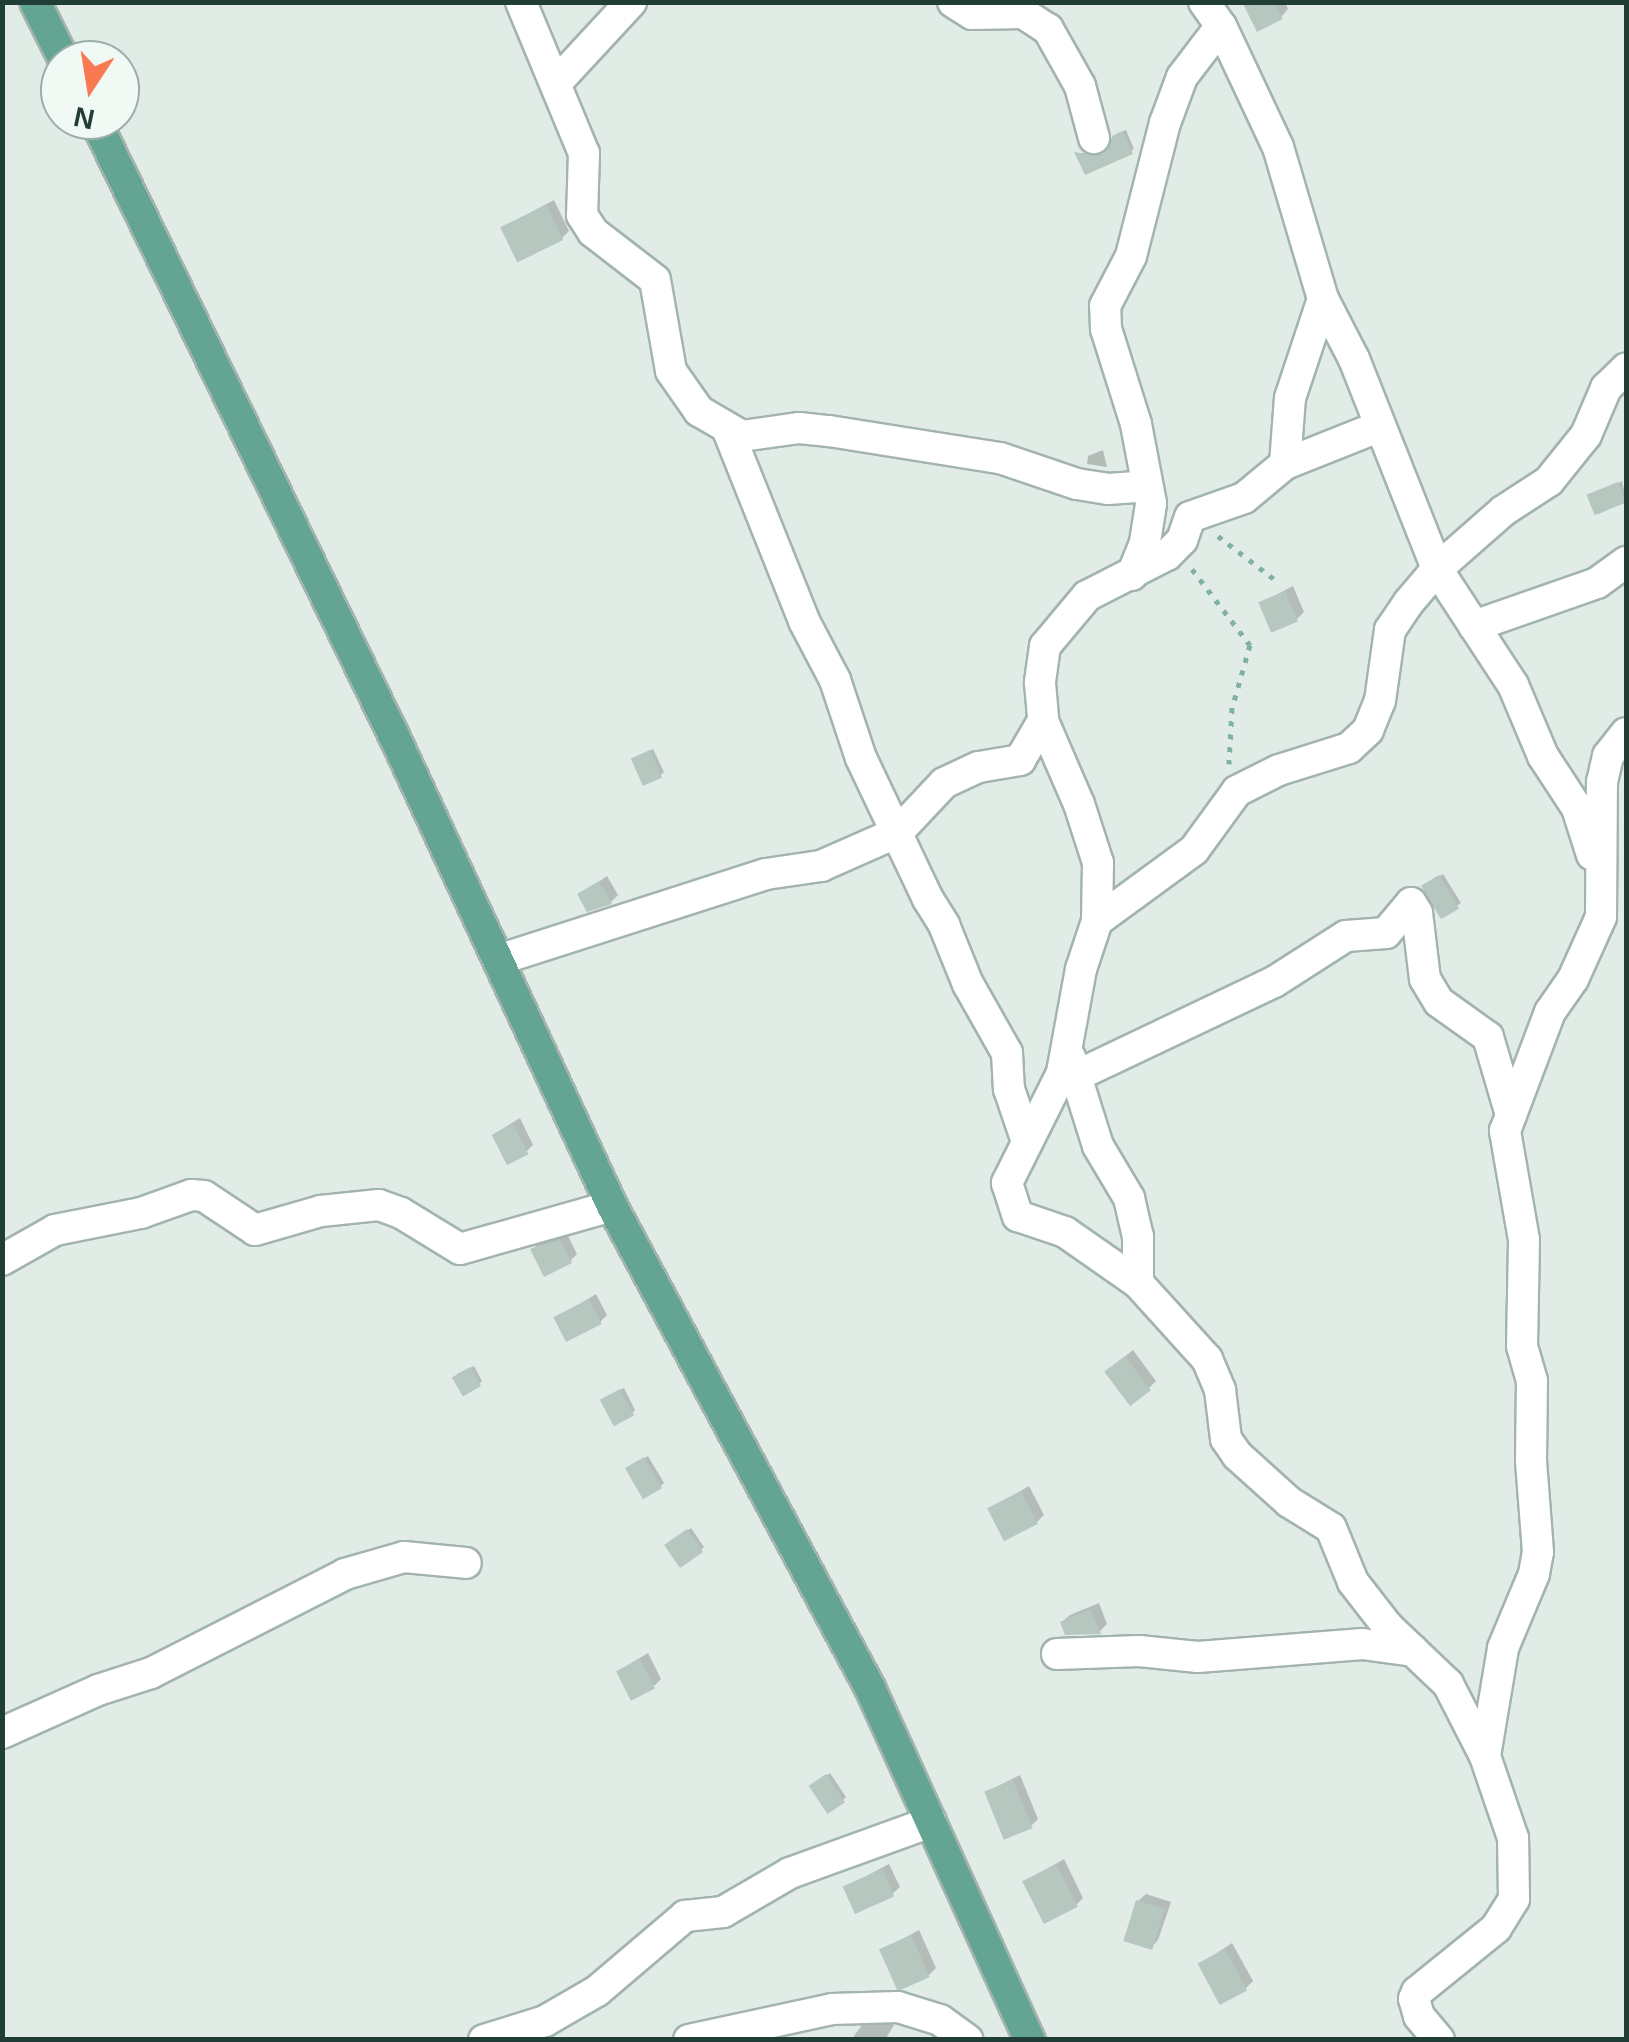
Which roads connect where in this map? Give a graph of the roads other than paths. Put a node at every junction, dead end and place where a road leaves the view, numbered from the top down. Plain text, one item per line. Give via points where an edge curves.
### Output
1 (35, 2) edge
2 (520, 2) edge
3 (631, 2) edge
4 (953, 2) edge
5 (1212, 14) edge
6 (54, 40) edge
7 (557, 82) junction
8 (1094, 138) dead end
9 (105, 140) edge
10 (1323, 300) junction
11 (1626, 369) edge
12 (1378, 427) junction
13 (727, 428) junction
14 (1285, 464) junction
15 (1147, 486) junction
16 (1626, 562) edge
17 (1437, 568) junction
18 (1132, 575) junction
19 (1474, 626) junction
20 (1042, 721) junction
21 (1626, 733) edge
22 (898, 832) junction
23 (1601, 881) junction
24 (1097, 921) junction
25 (498, 960) junction
26 (1073, 1062) junction
27 (1511, 1115) junction
28 (1026, 1139) junction
29 (612, 1206) junction
30 (2, 1260) edge
31 (1138, 1283) junction
32 (466, 1563) dead end
33 (1414, 1651) junction
34 (1057, 1654) dead end
35 (2, 1733) edge
36 (1485, 1756) junction
37 (931, 1822) junction
38 (484, 2040) edge
39 (689, 2040) edge
40 (968, 2040) edge
41 (1030, 2040) edge
42 (1438, 2040) edge

1 - 6 main road
2 - 7 street
3 - 7 street
4 - 8 street via 972,14 1023,13 1048,29 1080,86
5 - 10 street via 1278,147
5 - 15 street via 1165,123 1131,256 1105,306
7 - 13 street via 584,154 582,215 593,232 655,280 672,371 699,411
9 - 25 main road
10 - 12 street
10 - 14 street via 1290,398
11 - 17 street via 1606,388 1586,435 1549,481
12 - 14 street
12 - 17 street
13 - 15 street via 742,436 799,428 889,439 1000,458 1077,484
13 - 22 street
14 - 18 street via 1244,498 1190,517 1182,540
15 - 18 street via 1145,542
16 - 19 street via 1597,583
17 - 19 street
17 - 24 street via 1390,630 1380,701 1368,730 1349,748 1278,770 1238,791 1194,850
18 - 20 street via 1086,596 1046,646
19 - 23 street via 1576,808
20 - 22 street via 1020,760 980,767 944,784
20 - 24 street via 1098,863
21 - 23 street via 1608,756 1602,782
22 - 25 street via 821,866 766,874
22 - 28 street via 968,984 1008,1053 1009,1089
23 - 27 street via 1601,917 1550,1012
24 - 26 street via 1080,969
25 - 29 main road
26 - 27 street via 1274,982 1346,936 1386,933 1410,904 1418,914 1425,979 1439,1002 1488,1037
26 - 28 street
26 - 31 street via 1098,1146 1129,1198
27 - 36 street via 1505,1131 1524,1240 1522,1346 1532,1380 1538,1552 1503,1648
28 - 31 street via 1007,1183 1018,1216 1065,1232
29 - 30 street via 460,1249 379,1205 322,1211 255,1230 204,1196 191,1195 56,1230
29 - 37 main road via 870,1688
31 - 33 street via 1207,1358 1220,1390 1226,1439 1248,1469 1331,1528 1353,1582
32 - 35 street via 404,1557 345,1574 151,1673
33 - 34 street via 1362,1644 1198,1657
33 - 36 street via 1448,1684
36 - 42 street via 1512,1838 1514,1898 1496,1928 1417,1992 1418,2016
37 - 38 street via 790,1874 723,1912 684,1916 598,1991 545,2022
37 - 41 main road
39 - 40 street via 832,2009 898,2007 940,2020

